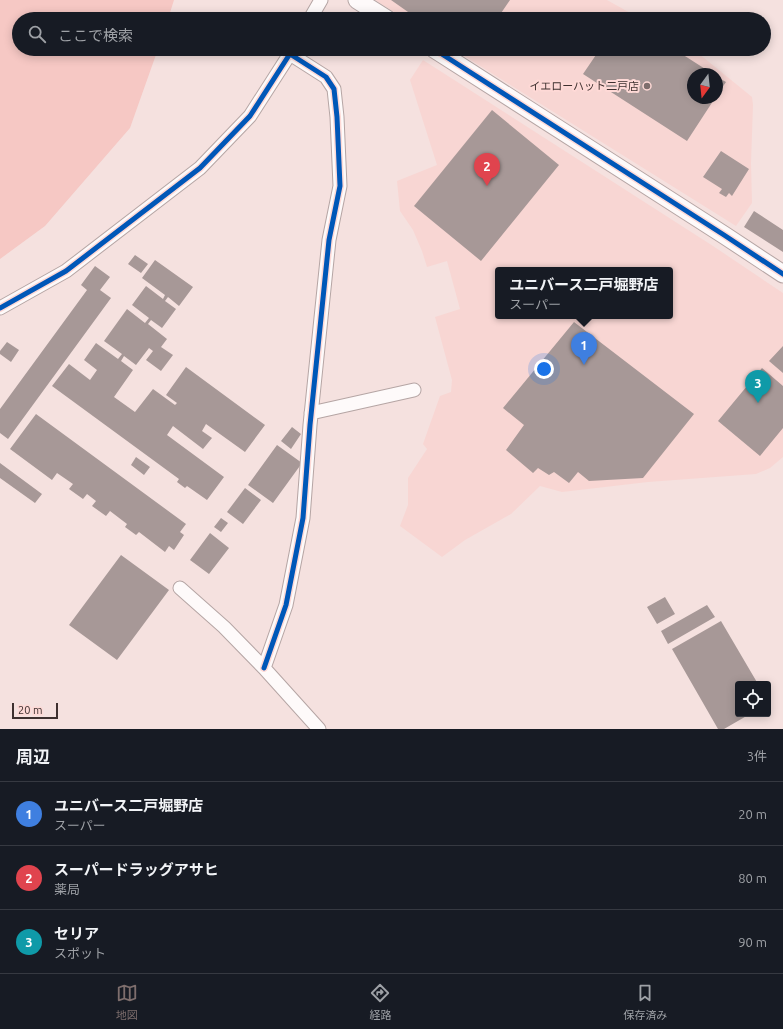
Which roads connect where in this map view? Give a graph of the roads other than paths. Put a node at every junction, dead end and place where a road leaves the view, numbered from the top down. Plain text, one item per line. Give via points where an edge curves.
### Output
1 (321, 0) edge
2 (357, 0) edge
3 (314, 12) edge
4 (376, 12) edge
5 (288, 56) edge
6 (298, 56) edge
7 (445, 56) edge
8 (783, 274) edge
9 (0, 308) edge
10 (414, 390) dead end
11 (311, 414) junction
12 (180, 588) dead end
13 (264, 668) junction
14 (319, 729) edge

1 - 3 street
2 - 4 street
5 - 9 street via 250,116 200,168 66,271
6 - 11 street via 326,77 334,88 340,186 329,240
7 - 8 street
10 - 11 street
11 - 13 street via 303,518 286,605
12 - 13 street via 224,627
13 - 14 street

